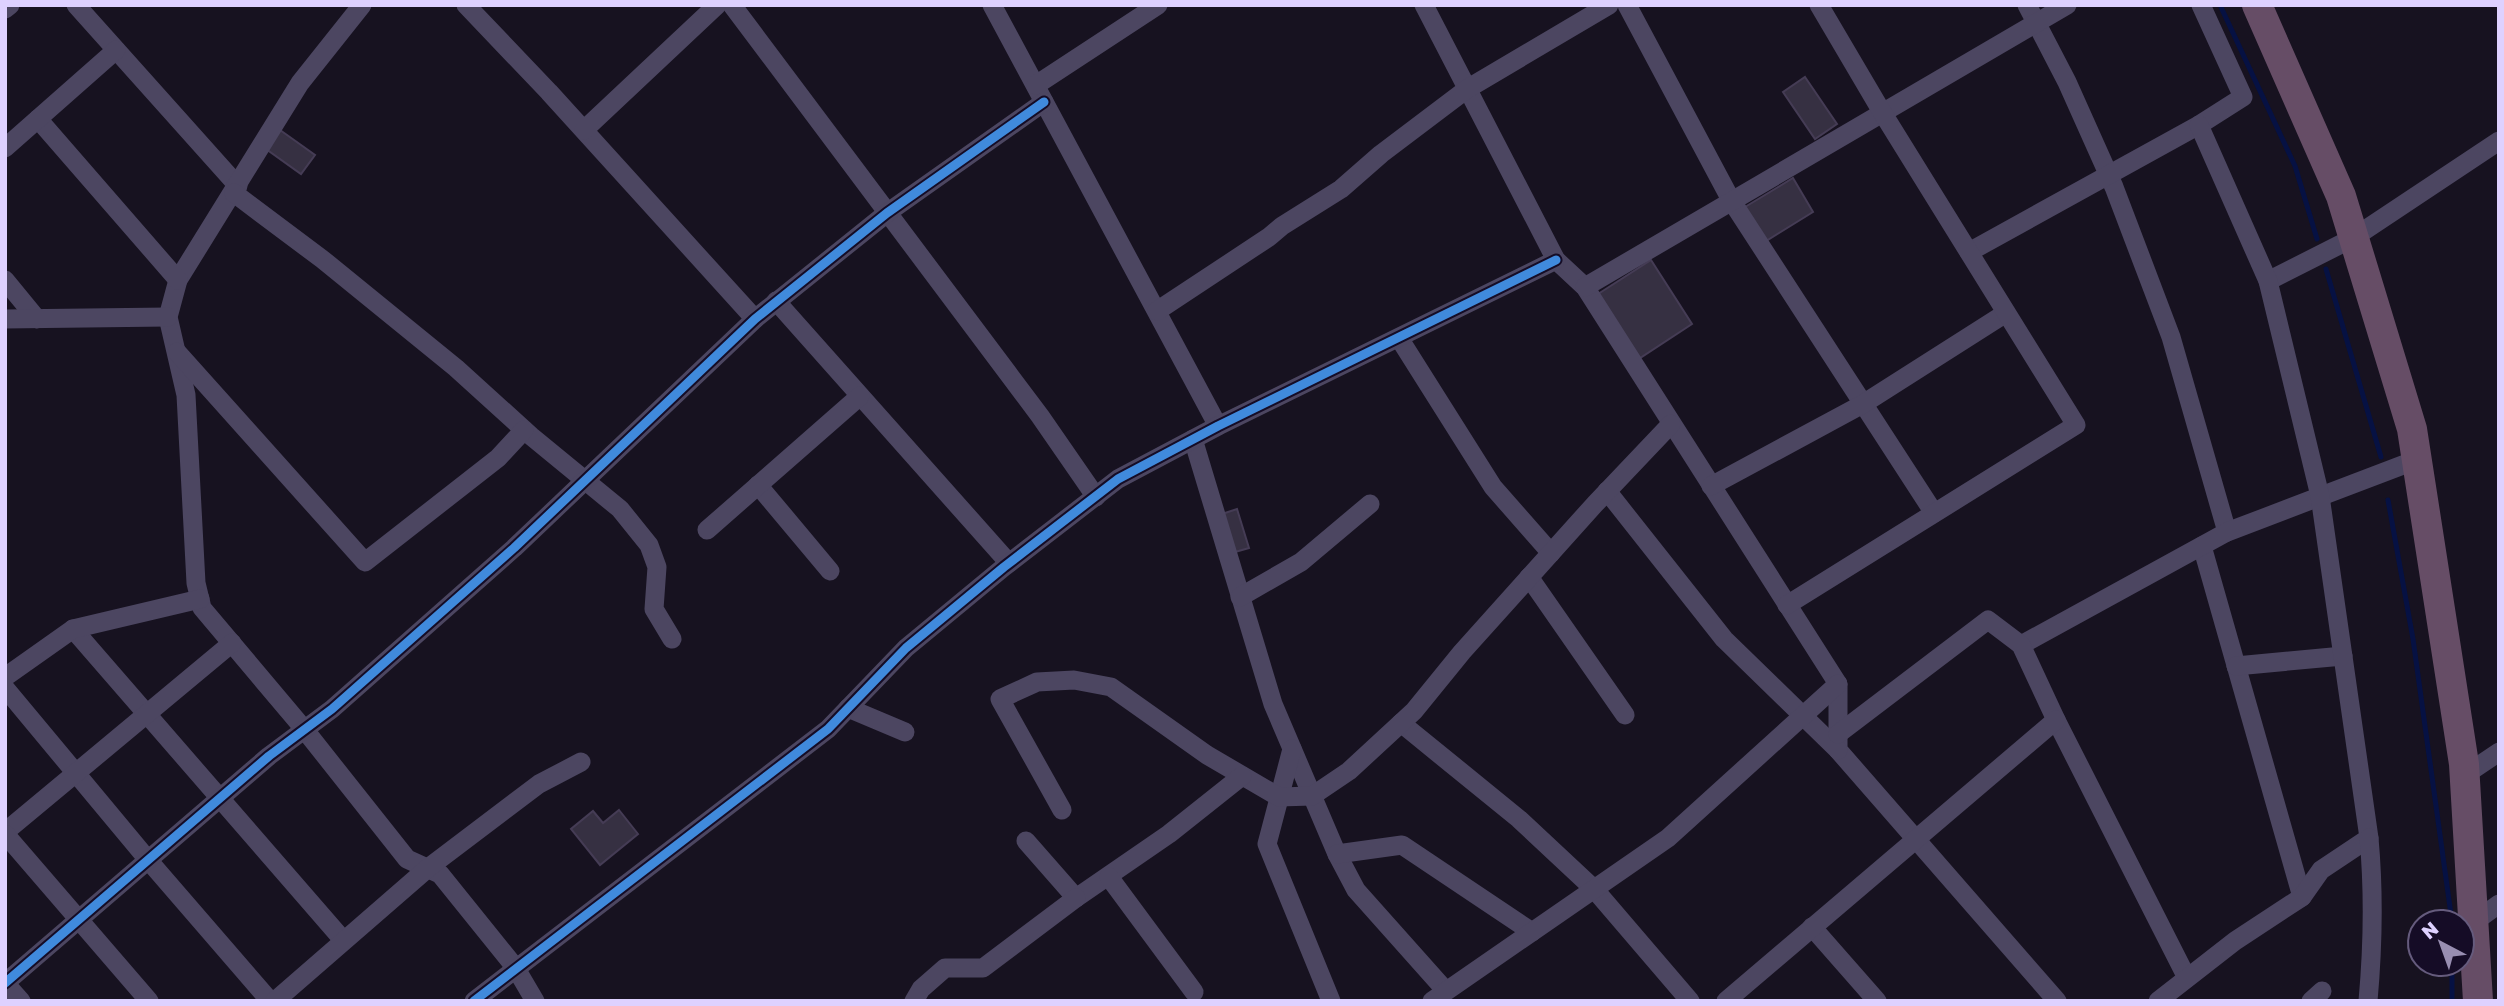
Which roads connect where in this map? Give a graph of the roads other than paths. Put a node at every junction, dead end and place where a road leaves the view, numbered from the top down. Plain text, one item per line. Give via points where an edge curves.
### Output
1 (10, 5) edge
2 (76, 5) edge
3 (362, 5) edge
4 (466, 5) edge
5 (717, 5) edge
6 (732, 5) edge
7 (992, 5) edge
8 (1158, 5) edge
9 (1424, 5) edge
10 (1609, 5) edge
11 (1627, 5) edge
12 (1819, 5) edge
13 (2027, 5) edge
14 (2067, 5) edge
15 (2201, 5) edge
16 (2257, 5) edge
17 (5, 9) edge
18 (1135, 11) edge
19 (2038, 23) junction
20 (116, 50) junction
21 (1467, 89) junction
22 (1040, 93) junction
23 (1882, 112) junction
24 (38, 119) junction
25 (2199, 125) junction
26 (584, 130) junction
27 (2499, 141) edge
28 (5, 148) edge
29 (2108, 174) junction
30 (236, 190) junction
31 (1731, 200) junction
32 (887, 213) junction
33 (2353, 238) junction
34 (1969, 252) junction
35 (1556, 260) junction
36 (5, 280) edge
37 (178, 280) junction
38 (2268, 281) junction
39 (1585, 286) junction
40 (776, 302) junction
41 (1157, 311) junction
42 (2006, 313) junction
43 (168, 317) junction
44 (5, 319) edge
45 (37, 319) junction
46 (755, 319) junction
47 (1399, 338) junction
48 (176, 351) junction
49 (860, 396) junction
50 (1863, 404) junction
51 (1671, 424) junction
52 (1218, 426) junction
53 (524, 430) junction
54 (1193, 439) junction
55 (2416, 460) junction
56 (584, 480) junction
57 (758, 485) junction
58 (1711, 486) junction
59 (1606, 491) junction
60 (2320, 496) junction
61 (1096, 497) junction
62 (1370, 504) dead end
63 (1934, 513) junction
64 (707, 530) dead end
65 (2227, 532) junction
66 (2202, 545) junction
67 (1551, 553) junction
68 (1009, 564) junction
69 (830, 571) dead end
70 (1529, 578) junction
71 (1240, 597) junction
72 (200, 599) junction
73 (1787, 605) junction
74 (73, 629) junction
75 (672, 639) dead end
76 (232, 643) junction
77 (2021, 645) junction
78 (2343, 656) junction
79 (2236, 666) junction
80 (5, 677) edge
81 (1838, 684) junction
82 (5, 688) edge
83 (848, 708) junction
84 (146, 712) junction
85 (1625, 715) dead end
86 (1802, 717) junction
87 (2056, 720) junction
88 (1401, 723) junction
89 (304, 729) junction
90 (905, 732) dead end
91 (1838, 742) junction
92 (1292, 749) junction
93 (2499, 752) edge
94 (581, 762) dead end
95 (76, 773) junction
96 (2465, 775) junction
97 (1242, 776) junction
98 (1312, 796) junction
99 (1279, 797) junction
100 (220, 798) junction
101 (1062, 810) dead end
102 (5, 833) edge
103 (2370, 838) junction
104 (1914, 839) junction
105 (1026, 841) dead end
106 (1337, 854) junction
107 (149, 861) junction
108 (428, 868) junction
109 (1109, 877) junction
110 (1595, 890) junction
111 (2302, 897) junction
112 (1076, 898) junction
113 (2499, 904) edge
114 (2473, 908) edge
115 (80, 920) junction
116 (2476, 921) edge
117 (1812, 927) junction
118 (1532, 932) junction
119 (343, 940) junction
120 (516, 967) junction
121 (2476, 975) edge
122 (2187, 978) junction
123 (5, 983) edge
124 (1194, 992) dead end
125 (1439, 996) edge
126 (21, 1001) edge
127 (149, 1001) edge
128 (272, 1001) edge
129 (474, 1001) edge
130 (535, 1001) edge
131 (914, 1001) edge
132 (1331, 1001) edge
133 (1690, 1001) edge
134 (1726, 1001) edge
135 (1877, 1001) edge
136 (2056, 1001) edge
137 (2158, 1001) edge
138 (2368, 1001) edge
139 (2477, 1001) edge

1 - 17 street
2 - 20 street
3 - 30 street via 300,83
4 - 26 street
5 - 26 street
6 - 32 street
7 - 22 street
8 - 18 street
9 - 21 street
10 - 21 street
11 - 31 street
12 - 23 street
13 - 19 street
14 - 19 street
15 - 25 street via 2243,97
16 - 33 highway via 2341,196
18 - 22 street
19 - 23 street
19 - 29 street
20 - 24 street
20 - 30 street
21 - 35 street
21 - 41 street via 1341,189
22 - 32 street
22 - 41 street
23 - 31 street
23 - 34 street
24 - 28 street
24 - 37 street
25 - 29 street
25 - 38 street
26 - 46 street
27 - 33 street
29 - 34 street
29 - 65 street via 2171,337
30 - 37 street
30 - 53 street via 456,368
31 - 39 street
31 - 50 street
32 - 40 street
32 - 61 street
33 - 38 street
33 - 55 highway via 2412,429
34 - 42 street
35 - 39 street
35 - 47 street
36 - 45 street
37 - 43 street
38 - 60 street
39 - 51 street
40 - 46 street
40 - 49 street
41 - 52 street
42 - 50 street
42 - 63 street via 2076,425
43 - 45 street
43 - 48 street
44 - 45 street
46 - 56 street
47 - 52 street
47 - 67 street via 1493,487
48 - 53 street via 365,562 498,458
48 - 72 street via 186,395
49 - 57 street
49 - 68 street
50 - 58 street
50 - 63 street
51 - 58 street
51 - 59 street
52 - 54 street
53 - 56 street
54 - 61 street via 1118,479
54 - 71 street
55 - 60 street
55 - 96 highway
56 - 75 street via 620,509 649,545 657,567 654,609
56 - 89 street via 484,575
57 - 64 street
57 - 69 street
58 - 73 street
59 - 67 street
59 - 86 street via 1724,639
60 - 65 street
60 - 78 street
61 - 68 street
62 - 71 street via 1301,562
63 - 73 street
65 - 66 street
66 - 77 street
66 - 79 street
67 - 70 street
68 - 83 street via 906,648
70 - 85 street
70 - 88 street
71 - 92 street
72 - 74 street
72 - 76 street via 202,608
73 - 81 street
74 - 80 street
74 - 84 street
76 - 84 street
76 - 89 street
77 - 87 street
77 - 91 street via 1988,620
78 - 79 street
78 - 103 street
79 - 111 street
81 - 86 street
81 - 91 street
82 - 95 street
83 - 90 street
83 - 120 street via 721,813
84 - 95 street
84 - 100 street
86 - 91 street
86 - 110 street via 1668,838
87 - 104 street
87 - 122 street
88 - 98 street via 1349,771
88 - 110 street via 1519,819
89 - 100 street
89 - 108 street via 407,859
91 - 104 street
92 - 98 street
92 - 99 street
93 - 96 street
94 - 108 street via 539,784
95 - 102 street
95 - 107 street
96 - 114 highway
97 - 99 street
97 - 101 street via 1111,687 1074,680 1037,682 1000,699
97 - 109 street
98 - 99 street
98 - 106 street
99 - 132 street via 1267,844
100 - 107 street
100 - 119 street
102 - 115 street
103 - 111 street via 2321,870
103 - 138 street via 2373,882
104 - 117 street
104 - 136 street
105 - 112 street
106 - 118 street via 1402,845
106 - 125 street via 1356,890
107 - 115 street
107 - 128 street
108 - 119 street
108 - 120 street via 440,874
109 - 112 street
109 - 124 street
110 - 118 street
110 - 133 street
111 - 122 street
112 - 131 street via 983,968 945,968
113 - 116 street
115 - 123 street
115 - 127 street
117 - 134 street
117 - 135 street
118 - 125 street
119 - 128 street
120 - 129 street
120 - 130 street
121 - 139 highway
122 - 137 street
123 - 126 street

